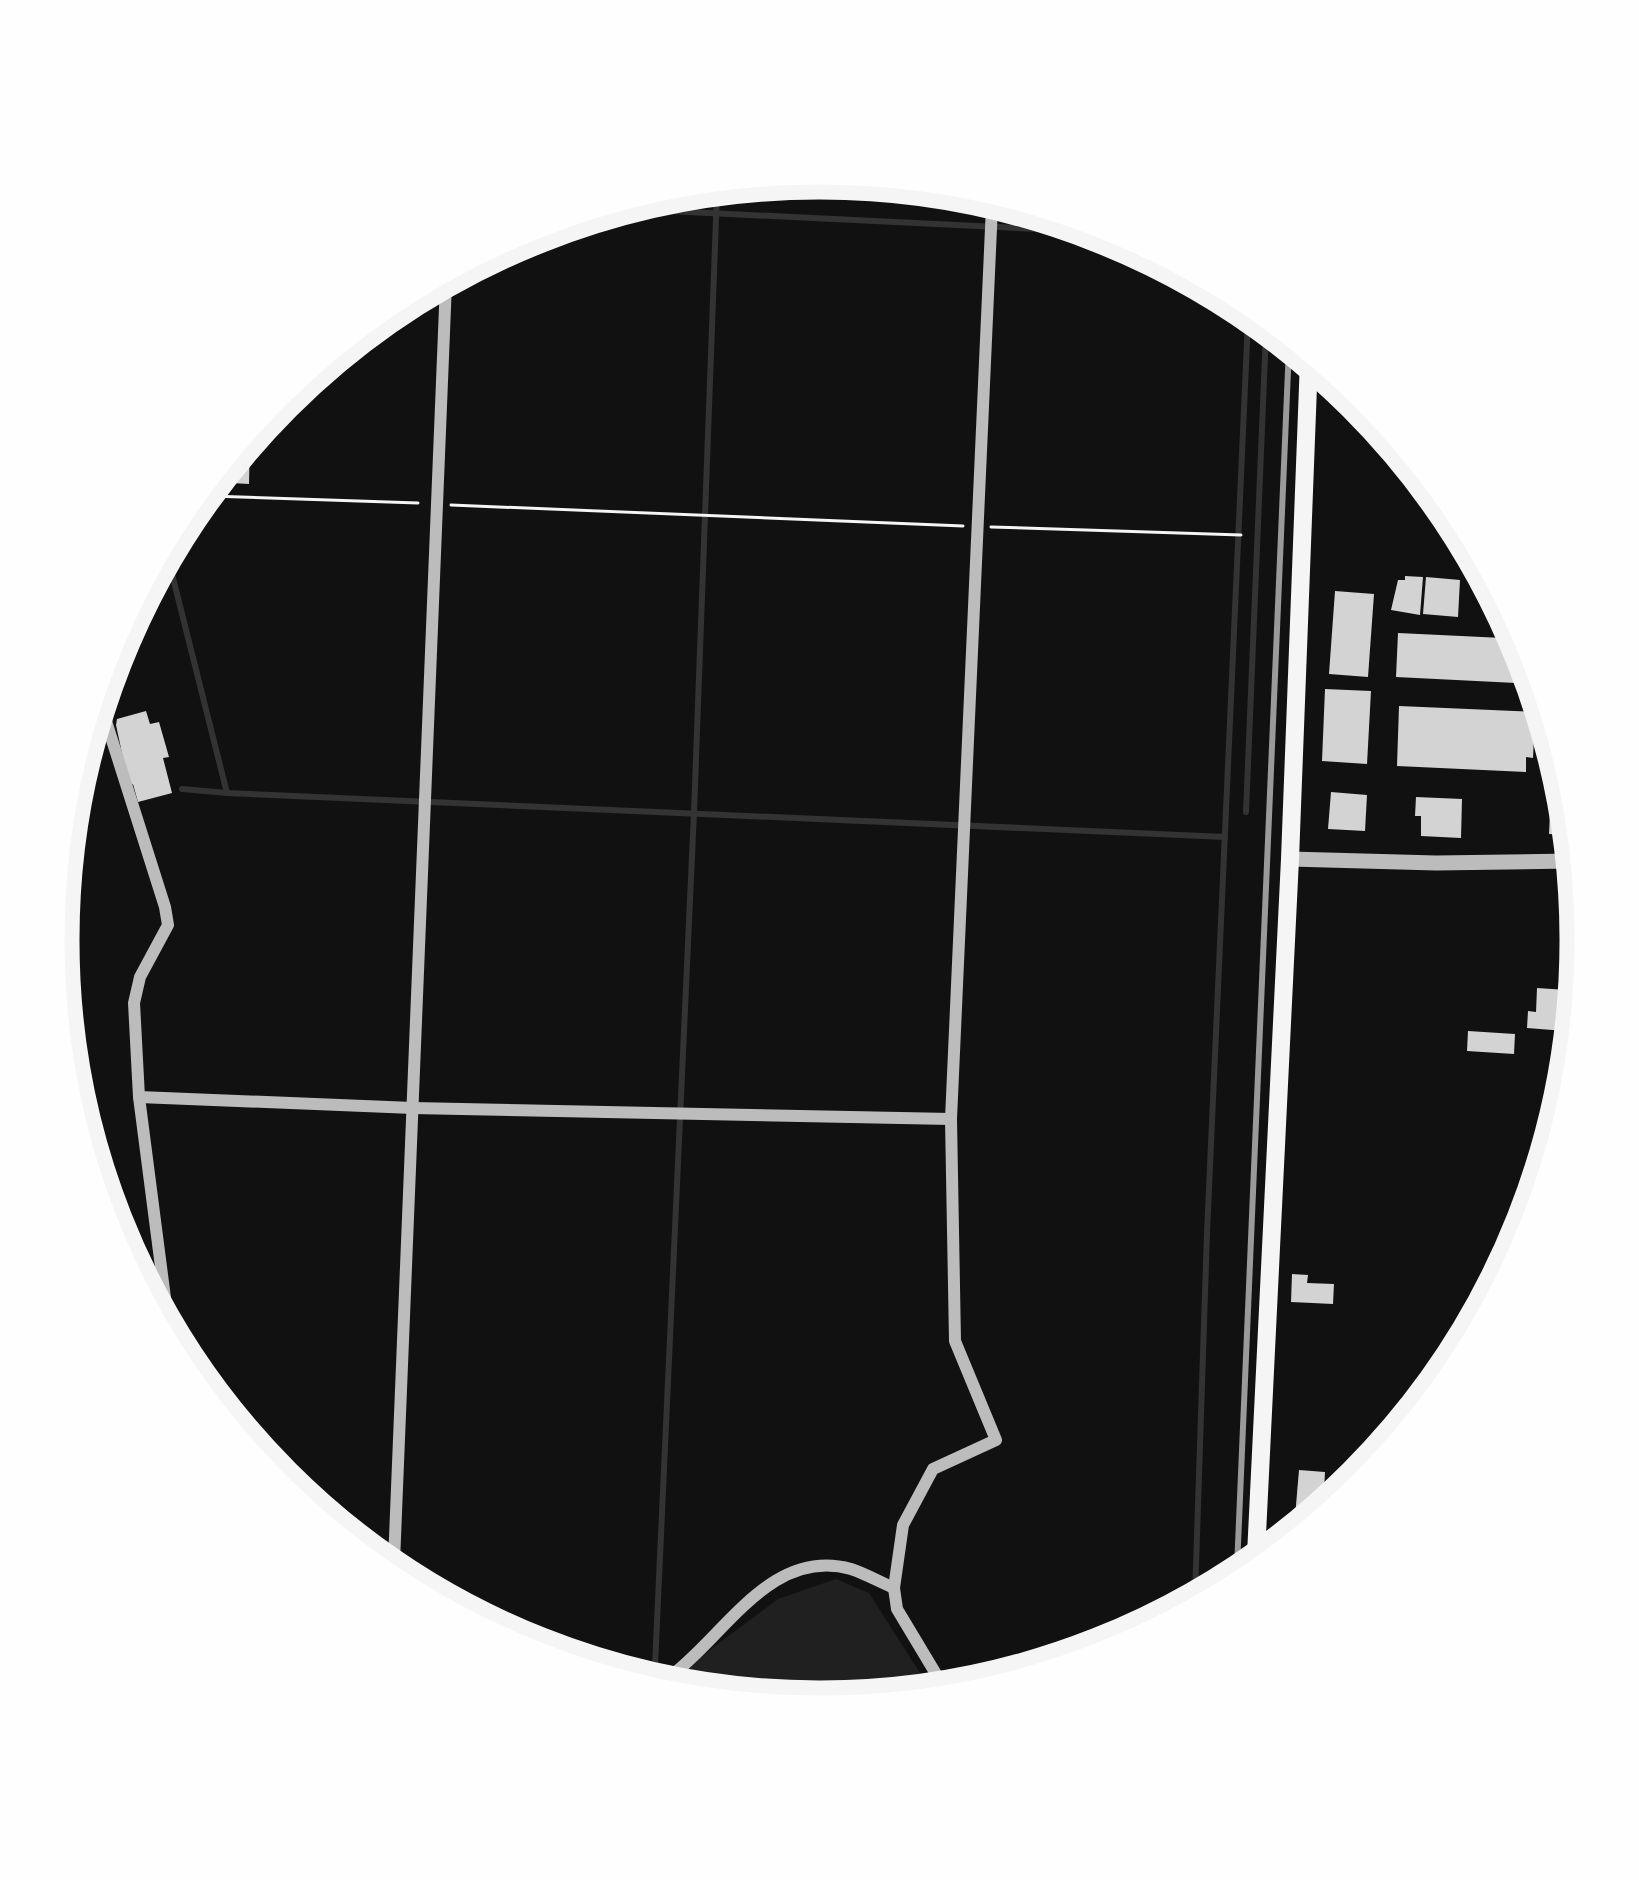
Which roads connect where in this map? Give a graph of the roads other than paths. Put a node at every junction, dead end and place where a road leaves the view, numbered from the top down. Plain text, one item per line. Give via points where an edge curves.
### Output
1 (992, 213) edge
2 (445, 293) edge
3 (1308, 375) edge
4 (106, 720) edge
5 (1290, 859) junction
6 (1563, 861) edge
7 (139, 1096) junction
8 (413, 1108) junction
9 (950, 1119) junction
10 (166, 1302) edge
11 (1256, 1546) edge
12 (394, 1555) edge
13 (895, 1588) junction
14 (673, 1673) edge
15 (938, 1678) edge

1 - 9 street
2 - 8 street
3 - 5 highway
4 - 7 street via 168,925 134,1003
5 - 6 street
5 - 11 highway
7 - 8 street
7 - 10 street
8 - 9 street
8 - 12 street
9 - 13 street via 955,1341 996,1440 933,1469 903,1525
13 - 14 street via 817,1565 753,1595
13 - 15 street via 904,1625

